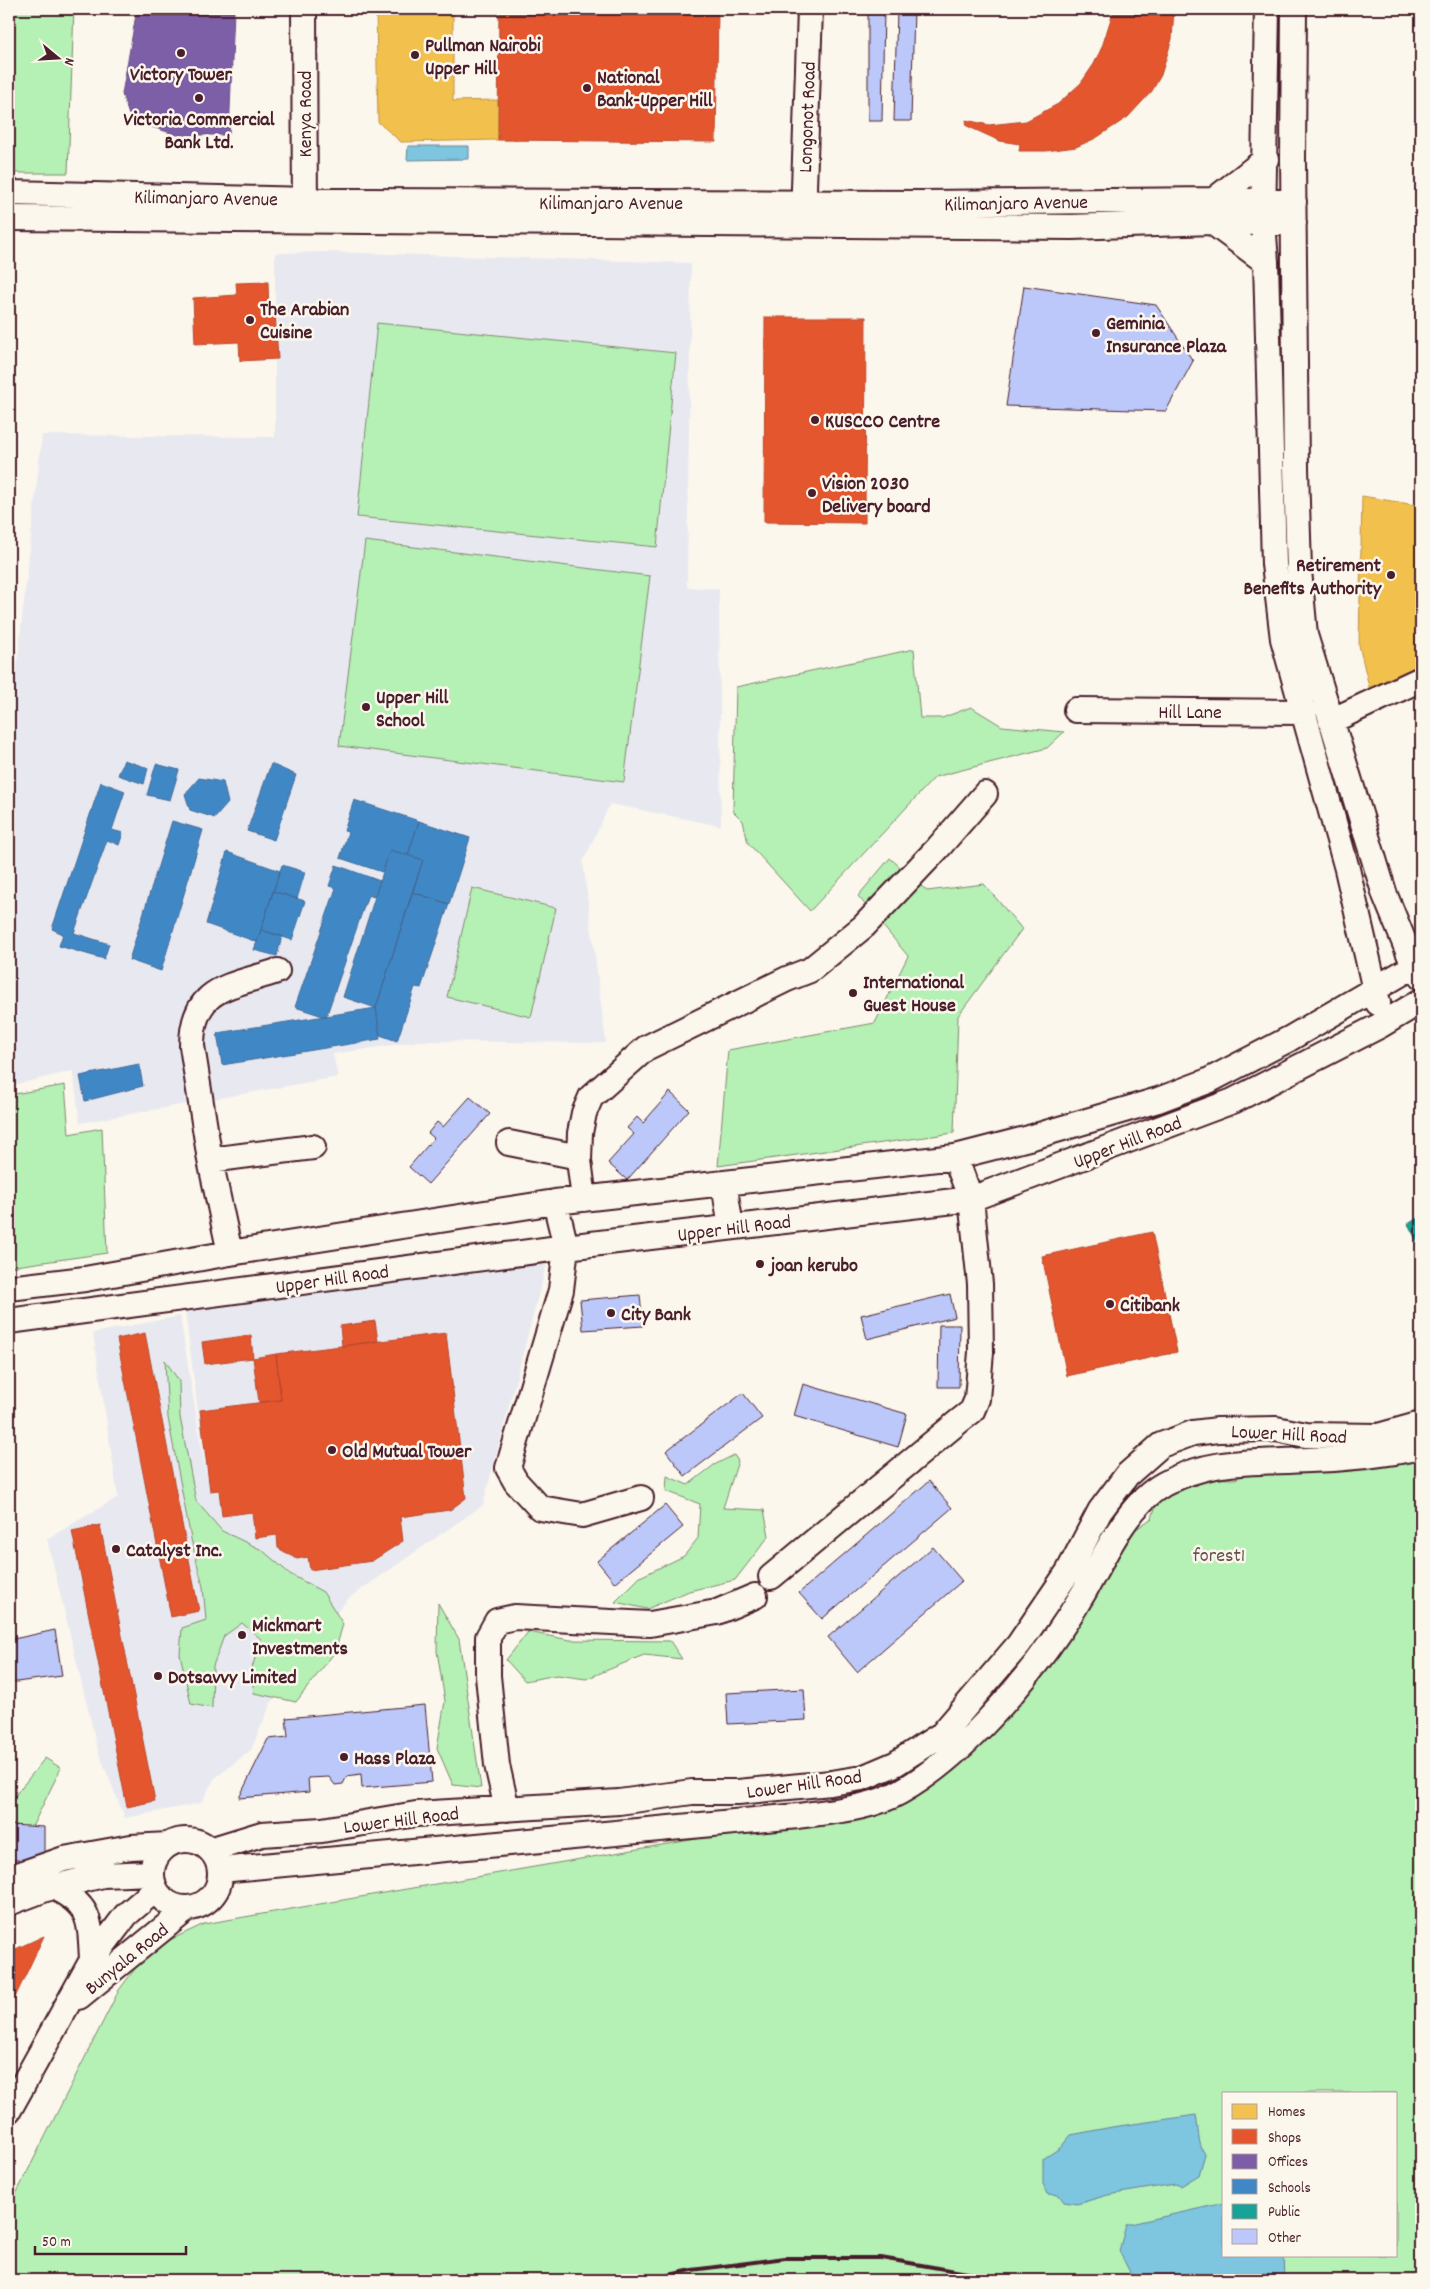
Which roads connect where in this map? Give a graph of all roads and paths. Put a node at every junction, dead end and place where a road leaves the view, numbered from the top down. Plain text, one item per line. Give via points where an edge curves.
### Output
1 (304, 9) edge
2 (810, 9) edge
3 (1267, 9) edge
4 (1294, 9) edge
5 (1266, 159) junction
6 (9, 193) edge
7 (305, 210) junction
8 (1213, 211) junction
9 (1264, 211) junction
10 (803, 213) junction
11 (1294, 213) junction
12 (9, 218) edge
13 (1266, 262) junction
14 (1421, 678) edge
15 (1076, 710) dead end
16 (1304, 712) junction
17 (1331, 721) junction
18 (985, 794) dead end
19 (1419, 968) edge
20 (277, 971) dead end
21 (1375, 988) junction
22 (1421, 1001) edge
23 (1381, 1025) junction
24 (509, 1142) dead end
25 (313, 1147) dead end
26 (955, 1156) junction
27 (579, 1157) junction
28 (210, 1160) junction
29 (724, 1183) junction
30 (584, 1199) junction
31 (971, 1199) junction
32 (555, 1202) junction
33 (731, 1228) junction
34 (566, 1247) junction
35 (230, 1253) junction
36 (9, 1288) edge
37 (9, 1320) edge
38 (1421, 1424) edge
39 (1421, 1447) edge
40 (641, 1498) dead end
41 (771, 1577) dead end
42 (755, 1596) dead end
43 (507, 1809) junction
44 (168, 1845) junction
45 (215, 1860) junction
46 (9, 1878) edge
47 (153, 1881) junction
48 (53, 1887) junction
49 (9, 1903) edge
50 (186, 1909) junction
51 (92, 1960) junction
52 (66, 2008) junction
53 (9, 2110) edge

1 - 7 street, Kenya Road
2 - 10 street, Longonot Road
3 - 5 street
4 - 11 street
5 - 8 street
5 - 9 street
6 - 7 street, Kilimanjaro Avenue
7 - 10 street, Kilimanjaro Avenue
7 - 12 street, Kilimanjaro Avenue
8 - 9 street, Kilimanjaro Avenue
8 - 10 street, Kilimanjaro Avenue via 1072,227
8 - 13 street
9 - 11 street, Kilimanjaro Avenue
9 - 13 street
11 - 17 street via 1299,570 1305,635
13 - 16 street via 1274,572 1283,639
14 - 17 street
15 - 16 street, Hill Lane
16 - 21 street
17 - 19 street via 1385,895
18 - 27 street via 864,926 810,970 646,1048 606,1082 591,1097 584,1113
19 - 21 street, Upper Hill Road
20 - 28 street via 213,993 195,1017 192,1046
21 - 23 street
21 - 26 street, Upper Hill Road via 1289,1039 1208,1081 1158,1100
22 - 23 street, Upper Hill Road
23 - 31 street, Upper Hill Road via 1233,1101
24 - 27 street
25 - 28 street
26 - 29 street, Upper Hill Road
26 - 31 street
27 - 30 street
28 - 35 street
29 - 30 street, Upper Hill Road
29 - 33 street
30 - 32 street, Upper Hill Road
31 - 33 street, Upper Hill Road
31 - 41 street via 980,1284 981,1352 978,1391 972,1410
32 - 34 street
32 - 35 street, Upper Hill Road
33 - 34 street, Upper Hill Road
34 - 37 street, Upper Hill Road
34 - 40 street via 561,1290 508,1468 540,1508 582,1515
35 - 36 street, Upper Hill Road via 85,1280
38 - 43 street, Lower Hill Road via 1378,1436 1306,1435 1276,1428 1218,1430 1193,1433 1162,1445 1127,1475 1100,1511 1068,1572 1013,1652 942,1734 895,1764 862,1778 738,1792 692,1792 628,1801
39 - 45 street, Lower Hill Road via 1388,1454 1237,1462 1194,1469 1162,1485 1138,1505 1065,1624 995,1713 941,1765 899,1793 859,1807 798,1816
42 - 43 street via 717,1612 650,1624 515,1617 497,1622 488,1637 488,1676 498,1765
43 - 45 street, Lower Hill Road via 416,1814 322,1830 262,1834
44 - 45 street via 178,1840 201,1843
44 - 46 street via 131,1846 64,1859
44 - 47 street via 154,1862
45 - 50 street via 219,1882 215,1892 207,1901
47 - 48 street via 103,1875
47 - 50 street via 168,1904
47 - 51 street, Bunyala Road
48 - 49 street
48 - 51 street via 78,1901 88,1916
50 - 52 street, Bunyala Road
51 - 52 street, Bunyala Road
52 - 53 street, Bunyala Road

